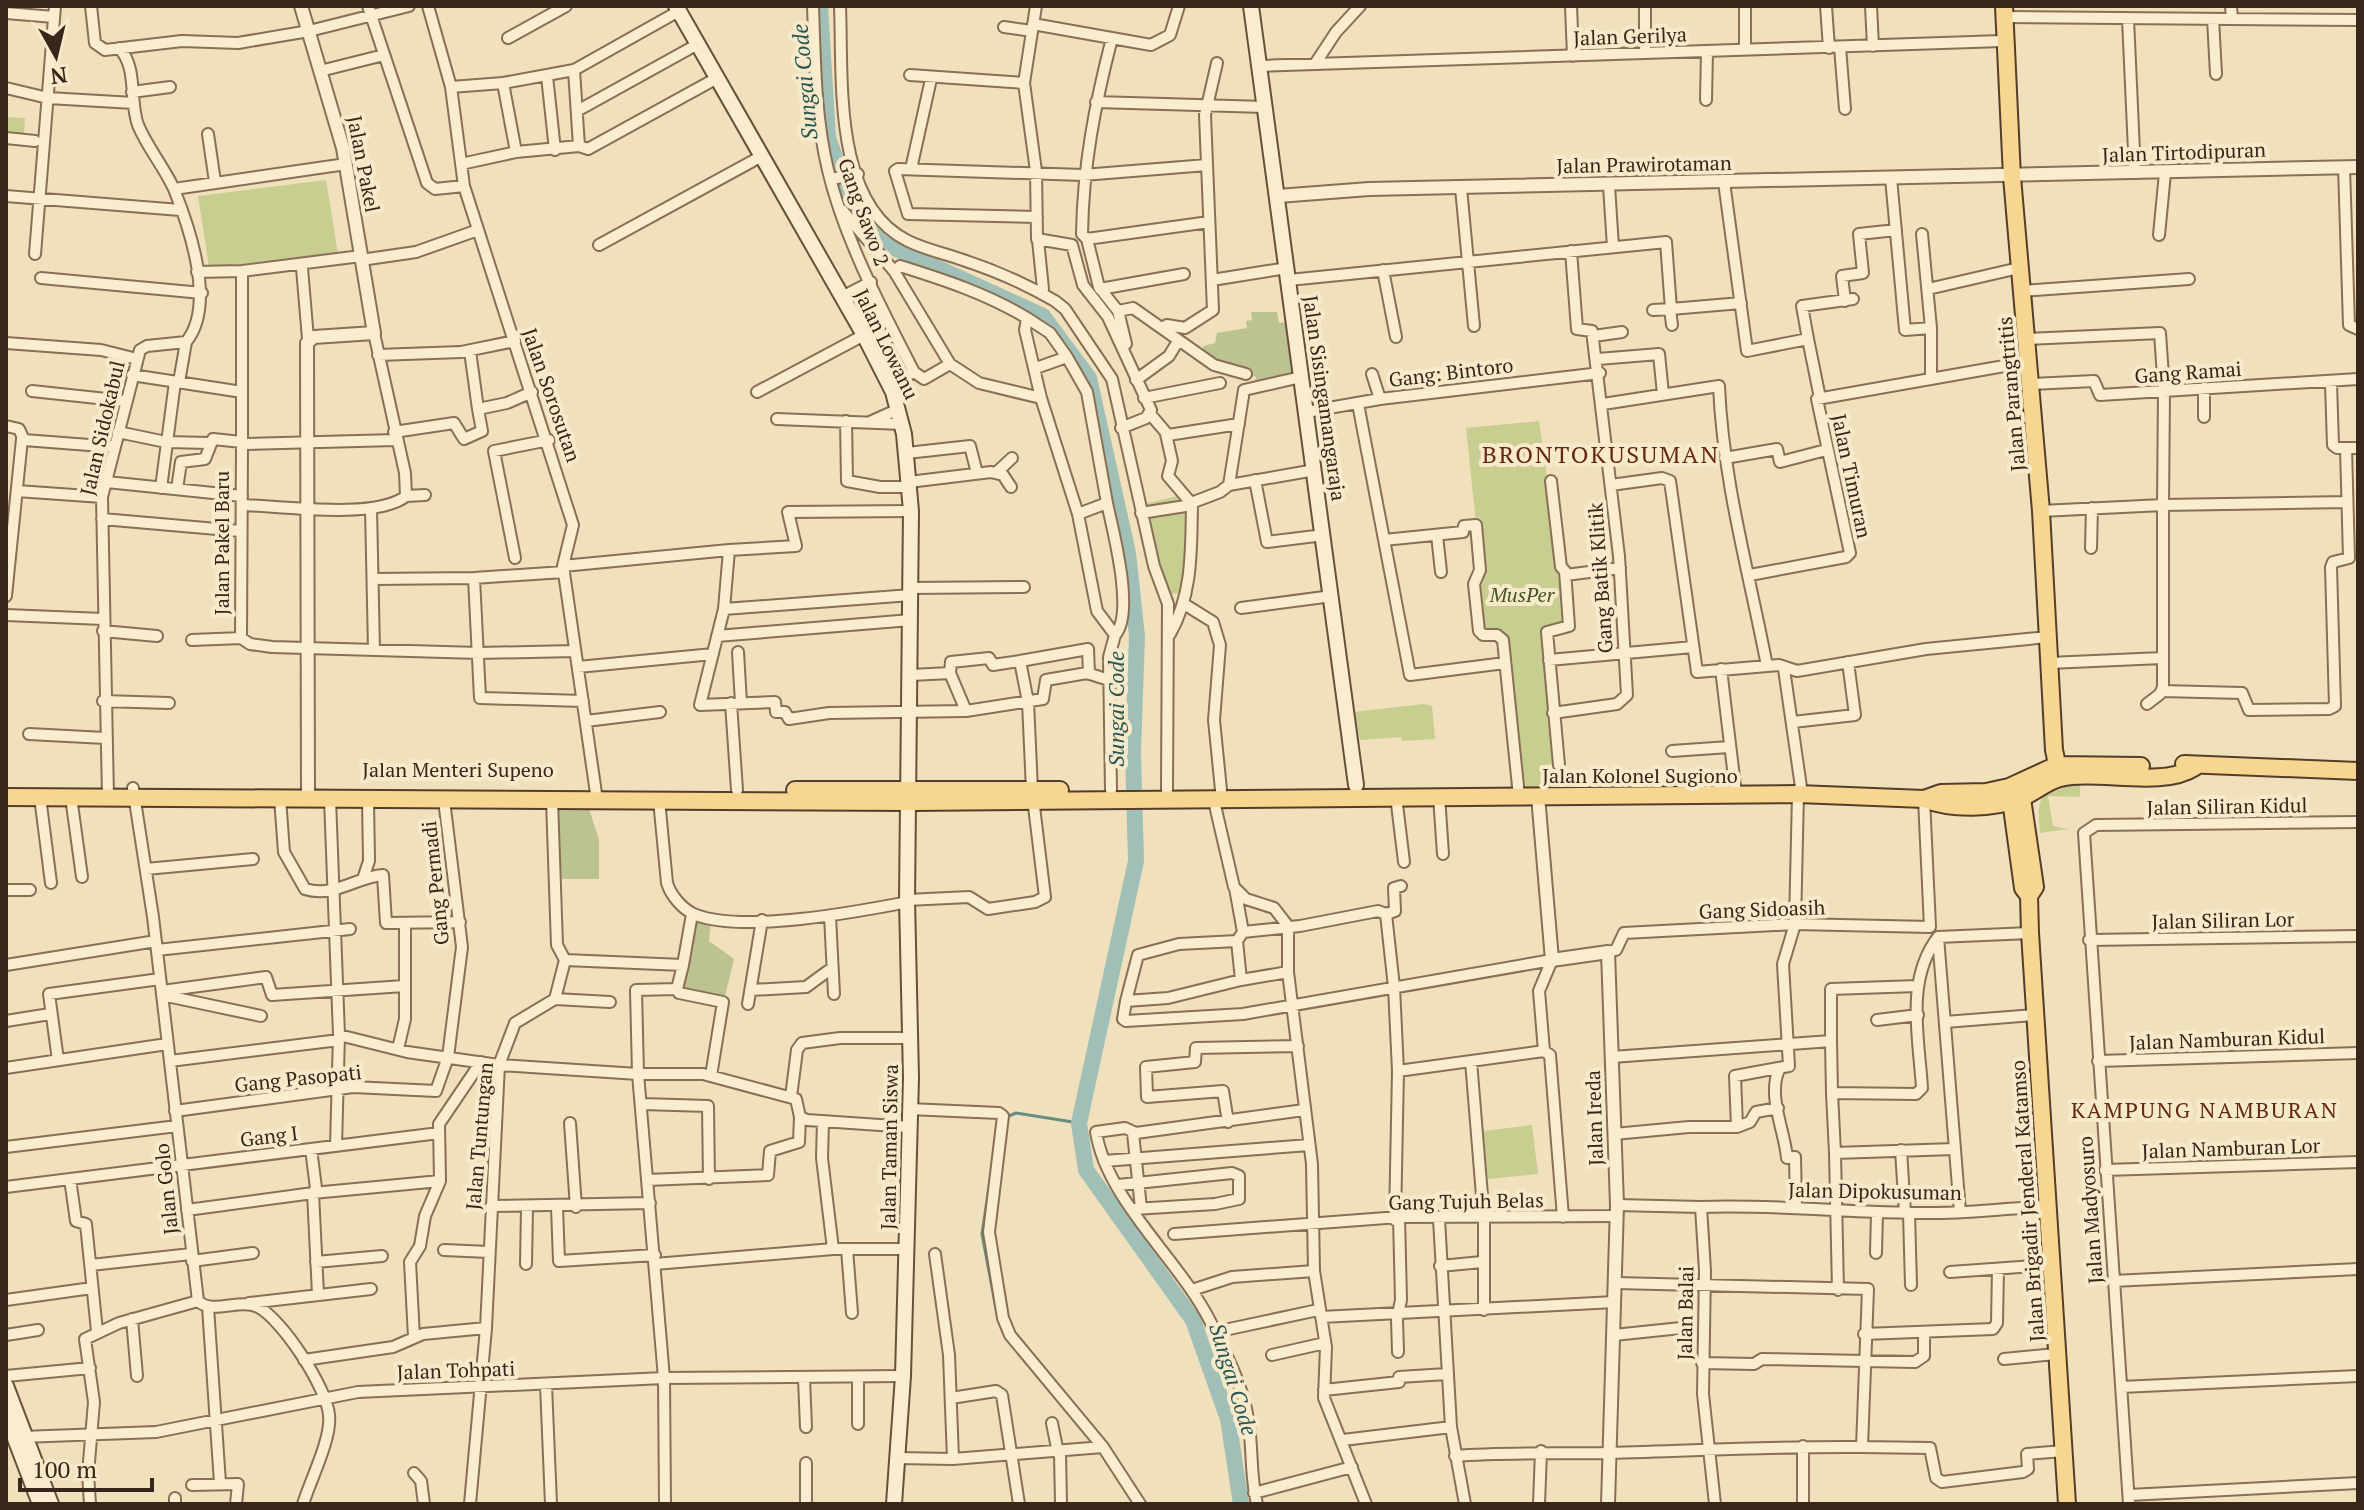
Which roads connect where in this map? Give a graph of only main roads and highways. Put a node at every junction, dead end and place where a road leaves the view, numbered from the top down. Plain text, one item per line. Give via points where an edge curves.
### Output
1 (1251, 6) edge
2 (678, 8) edge
3 (2004, 11) edge
4 (2053, 743) junction
5 (2076, 766) junction
6 (2195, 767) junction
7 (2058, 771) junction
8 (2358, 771) edge
9 (2035, 776) junction
10 (6, 787) edge
11 (1356, 790) junction
12 (108, 792) junction
13 (134, 792) junction
14 (308, 793) junction
15 (2017, 794) junction
16 (597, 795) junction
17 (911, 796) junction
18 (6, 797) edge
19 (6, 1386) edge
20 (6, 1415) edge
21 (20, 1438) junction
22 (40, 1504) edge
23 (51, 1504) edge
24 (894, 1504) edge
25 (2067, 1504) edge

1 - 11 main road, Jalan Sisingamangaraja
2 - 17 main road, Jalan Lowanu via 861,330 901,416 911,511
3 - 4 main road, Jalan Parangtritis
4 - 5 main road via 2062,759
4 - 7 main road, Jalan Parangtritis
4 - 9 main road
5 - 6 main road
5 - 7 main road
6 - 7 main road via 2185,773 2147,776
6 - 8 main road
7 - 9 main road, Jalan Kolonel Sugiono
7 - 15 main road, Jalan Kolonel Sugiono
9 - 15 main road, Jalan Kolonel Sugiono
10 - 12 main road, Jalan Menteri Supeno
11 - 15 main road, Jalan Kolonel Sugiono via 1396,796 1800,794 1924,799 1940,805
11 - 17 main road, Jalan Kolonel Sugiono
12 - 13 main road, Jalan Menteri Supeno
12 - 18 main road, Jalan Menteri Supeno
13 - 14 main road, Jalan Menteri Supeno
13 - 14 main road, Jalan Menteri Supeno via 280,798
14 - 16 main road, Jalan Menteri Supeno
14 - 16 main road, Jalan Menteri Supeno via 330,799 444,800
15 - 25 main road, Jalan Brigadir Jenderal Katamso via 2035,887 2029,896 2030,933
16 - 17 main road, Jalan Menteri Supeno via 737,790
16 - 17 main road, Jalan Menteri Supeno via 659,800
17 - 24 main road, Jalan Taman Siswa via 907,1249
19 - 21 main road
20 - 21 main road
21 - 22 main road
21 - 23 main road

